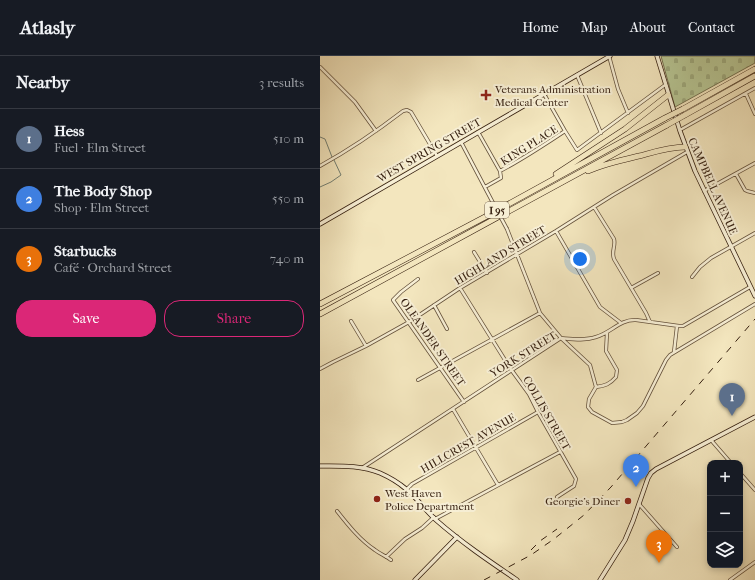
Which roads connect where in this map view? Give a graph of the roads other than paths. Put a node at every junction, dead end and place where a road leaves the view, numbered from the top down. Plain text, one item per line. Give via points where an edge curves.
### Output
1 (610, 56) edge
2 (657, 56) edge
3 (320, 68) edge
4 (755, 69) edge
5 (577, 75) junction
6 (755, 76) edge
7 (665, 85) junction
8 (755, 88) edge
9 (544, 94) junction
10 (746, 94) junction
11 (668, 95) junction
12 (628, 113) junction
13 (755, 114) edge
14 (680, 130) junction
15 (376, 131) junction
16 (565, 131) junction
17 (478, 132) junction
18 (601, 133) junction
19 (461, 142) junction
20 (685, 147) junction
21 (687, 152) junction
22 (437, 156) junction
23 (755, 163) edge
24 (320, 166) edge
25 (500, 171) junction
26 (736, 174) junction
27 (485, 187) junction
28 (704, 191) junction
29 (542, 193) junction
30 (755, 193) edge
31 (512, 202) junction
32 (594, 207) junction
33 (320, 224) edge
34 (556, 231) junction
35 (755, 233) edge
36 (731, 247) junction
37 (474, 252) dead end
38 (517, 254) junction
39 (487, 273) junction
40 (658, 273) dead end
41 (692, 277) dead end
42 (418, 279) dead end
43 (750, 287) junction
44 (460, 288) junction
45 (631, 288) junction
46 (755, 296) edge
47 (320, 304) edge
48 (755, 304) edge
49 (434, 305) junction
50 (540, 313) junction
51 (320, 314) edge
52 (351, 321) dead end
53 (409, 322) junction
54 (650, 322) junction
55 (621, 323) junction
56 (677, 326) junction
57 (447, 329) dead end
58 (607, 333) junction
59 (561, 338) junction
60 (492, 339) junction
61 (366, 346) junction
62 (674, 352) junction
63 (440, 368) junction
64 (320, 369) edge
65 (512, 370) junction
66 (418, 380) dead end
67 (596, 387) junction
68 (464, 402) junction
69 (453, 409) junction
70 (538, 412) junction
71 (755, 417) edge
72 (711, 440) junction
73 (476, 448) junction
74 (560, 452) junction
75 (728, 460) edge
76 (320, 466) edge
77 (362, 468) junction
78 (743, 476) edge
79 (498, 485) junction
80 (407, 489) junction
81 (755, 490) edge
82 (557, 497) dead end
83 (639, 504) junction
84 (337, 512) dead end
85 (434, 518) junction
86 (457, 537) junction
87 (677, 547) dead end
88 (386, 557) junction
89 (391, 560) dead end
90 (755, 562) edge
91 (415, 580) edge
92 (517, 580) edge
93 (600, 580) edge
94 (730, 580) edge

1 - 5 main road, WEST SPRING STREET
1 - 12 street
2 - 7 main road, CAMPBELL AVENUE
3 - 15 street via 355,102
4 - 31 highway, I 95, bridge
5 - 9 main road, WEST SPRING STREET
5 - 18 street
6 - 29 highway, I 95, bridge
7 - 11 main road, CAMPBELL AVENUE
7 - 12 street
8 - 10 street
9 - 16 street
9 - 17 main road, WEST SPRING STREET
10 - 13 street
10 - 14 street
11 - 14 main road, CAMPBELL AVENUE
11 - 31 highway via 614,138
12 - 18 street
14 - 20 main road, CAMPBELL AVENUE
15 - 22 street via 408,110
15 - 24 street
16 - 18 street via 577,150
16 - 25 street, KING PLACE
17 - 19 main road, WEST SPRING STREET
17 - 25 street
19 - 22 main road, WEST SPRING STREET
19 - 27 street
20 - 21 main road, CAMPBELL AVENUE
20 - 29 highway via 676,147 592,169
21 - 28 main road, CAMPBELL AVENUE
21 - 32 street, HIGHLAND STREET
22 - 33 main road, WEST SPRING STREET
23 - 26 street
25 - 27 street via 501,178
26 - 28 street
26 - 30 street via 744,190
27 - 38 street, bridge
28 - 36 main road, CAMPBELL AVENUE
29 - 51 highway, I 95
31 - 47 highway, I 95
32 - 34 street, HIGHLAND STREET
32 - 45 street via 614,239 613,257
34 - 38 street, HIGHLAND STREET
34 - 55 street via 600,307
35 - 36 street
36 - 41 street via 711,258
36 - 43 main road, CAMPBELL AVENUE
37 - 39 street
38 - 39 street, HIGHLAND STREET
38 - 50 street
39 - 44 street, HIGHLAND STREET
40 - 45 street
42 - 53 street, OLEANDER STREET via 393,300
43 - 46 main road, CAMPBELL AVENUE
43 - 56 street, YORK STREET via 685,325
44 - 49 street, HIGHLAND STREET
44 - 60 street, COLLIS STREET
45 - 54 street
48 - 62 street
49 - 53 street, HIGHLAND STREET
49 - 57 street
50 - 59 street
50 - 60 street
52 - 61 street
53 - 61 street, HIGHLAND STREET
53 - 63 street, OLEANDER STREET
54 - 55 street, YORK STREET via 629,320
54 - 56 street, YORK STREET
55 - 58 street, YORK STREET
56 - 62 street
58 - 59 street, YORK STREET via 590,339
58 - 67 street via 606,350 617,370 616,377 605,386
59 - 65 street, YORK STREET
59 - 67 street via 590,365
60 - 63 street
60 - 65 street, COLLIS STREET
61 - 64 street, HIGHLAND STREET
62 - 67 street via 666,360 643,406 622,422 609,422 588,407 589,399
63 - 66 street
63 - 68 street, OLEANDER STREET
65 - 68 street, YORK STREET
65 - 70 street, COLLIS STREET
68 - 69 street, YORK STREET
69 - 73 street
69 - 77 street, YORK STREET
70 - 73 street, HILLCREST AVENUE
70 - 74 street, COLLIS STREET
71 - 72 main road
72 - 75 street
72 - 83 main road via 654,471 648,478
73 - 79 street
73 - 80 street, HILLCREST AVENUE
74 - 79 street
74 - 82 street, COLLIS STREET via 576,479 574,486
76 - 77 main road
77 - 80 main road via 387,476
78 - 81 street
79 - 85 street
80 - 85 main road
83 - 87 street
83 - 93 main road via 625,540
84 - 88 street via 359,537
85 - 86 main road
85 - 88 street via 405,538
86 - 91 main road
86 - 92 main road
88 - 89 street
90 - 94 street

